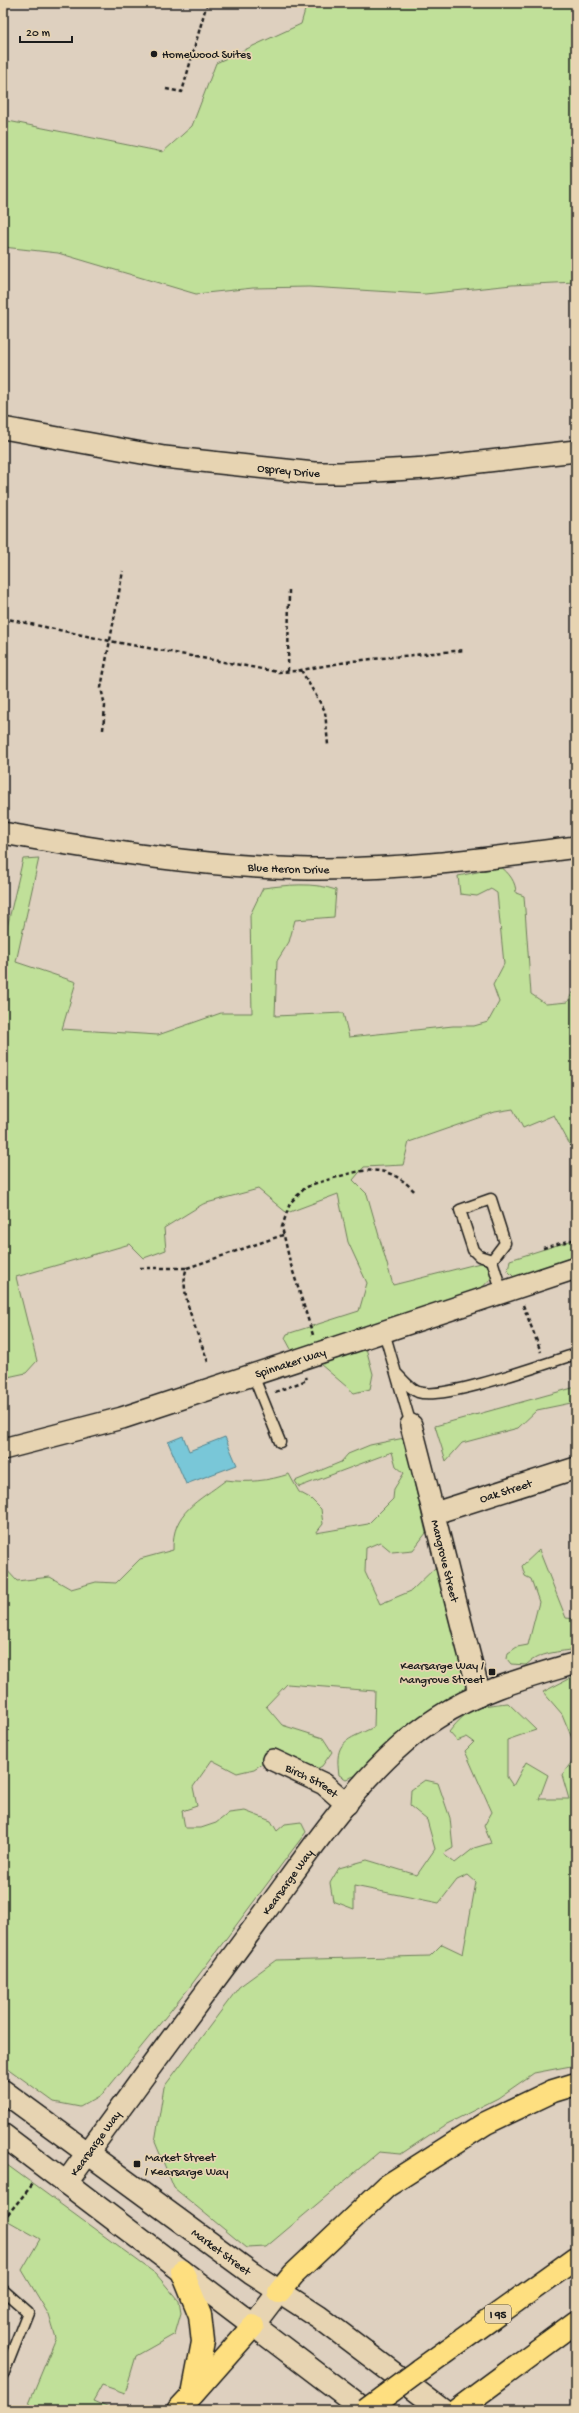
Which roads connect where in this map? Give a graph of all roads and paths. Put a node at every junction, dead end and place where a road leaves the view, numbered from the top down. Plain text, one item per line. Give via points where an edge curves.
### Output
1 (207, 3) edge
2 (166, 89) dead end
3 (3, 428) edge
4 (576, 452) edge
5 (123, 571) dead end
6 (289, 590) dead end
7 (3, 618) edge
8 (110, 641) junction
9 (465, 650) dead end
10 (301, 670) junction
11 (288, 672) junction
12 (103, 730) dead end
13 (328, 746) dead end
14 (3, 833) edge
15 (576, 847) edge
16 (416, 1193) dead end
17 (283, 1235) junction
18 (576, 1239) edge
19 (543, 1248) dead end
20 (492, 1260) junction
21 (140, 1268) dead end
22 (187, 1268) junction
23 (576, 1268) edge
24 (502, 1293) junction
25 (523, 1304) dead end
26 (384, 1332) junction
27 (313, 1336) dead end
28 (576, 1354) edge
29 (208, 1362) dead end
30 (545, 1363) junction
31 (398, 1374) junction
32 (253, 1375) junction
33 (305, 1375) dead end
34 (275, 1392) dead end
35 (411, 1425) joint
36 (280, 1442) dead end
37 (3, 1449) edge
38 (576, 1468) edge
39 (435, 1513) junction
40 (576, 1663) edge
41 (478, 1696) junction
42 (273, 1760) dead end
43 (347, 1804) junction
44 (576, 2084) edge
45 (3, 2091) edge
46 (3, 2135) edge
47 (87, 2154) junction
48 (66, 2183) junction
49 (38, 2187) dead end
50 (3, 2220) edge
51 (576, 2258) edge
52 (182, 2272) junction
53 (3, 2290) edge
54 (280, 2292) junction
55 (576, 2322) edge
56 (253, 2326) junction
57 (3, 2375) edge
58 (193, 2394) junction
59 (461, 2407) edge
60 (178, 2410) edge
61 (365, 2410) edge
62 (442, 2410) edge

1 - 2 path via 182,92
3 - 4 street, Osprey Drive via 170,458 314,473 427,468
5 - 8 path
6 - 11 path
7 - 8 path
8 - 11 path
8 - 12 path via 101,688 105,706
9 - 10 path via 352,660
10 - 11 path
10 - 13 path via 324,711
14 - 15 street, Blue Heron Drive via 167,860 309,869 420,865
16 - 17 path via 396,1175 386,1170 360,1172 313,1184 297,1194 286,1209
17 - 22 path
17 - 27 path
18 - 19 path
20 - 20 lane via 505,1243 491,1198 460,1210 473,1250 479,1256
20 - 24 lane
21 - 22 path
22 - 29 path via 185,1274 189,1305
23 - 24 street, Spinnaker Way
24 - 26 street, Spinnaker Way
25 - 30 path
26 - 31 lane
26 - 32 street, Spinnaker Way
28 - 30 lane
30 - 31 lane via 463,1388 431,1394 418,1392
31 - 35 lane
32 - 36 lane
32 - 37 street, Spinnaker Way via 122,1418
33 - 34 path via 307,1380
35 - 39 street, Mangrove Street
38 - 39 street, Oak Street via 542,1483
39 - 41 street, Mangrove Street
40 - 41 street, Kearsarge Way
41 - 43 street, Kearsarge Way via 438,1717 405,1740
42 - 43 street, Birch Street via 324,1784
43 - 47 street, Kearsarge Way
44 - 54 highway via 554,2091 486,2123 386,2186 293,2275
45 - 47 main road, Market Street
46 - 48 main road
47 - 48 main road, Kearsarge Way
47 - 54 main road, Market Street
48 - 52 main road
49 - 50 path via 33,2183
51 - 61 highway, I 95, bridge
52 - 56 main road
52 - 58 highway via 200,2315 202,2335 200,2363
53 - 57 lane via 28,2312
54 - 56 main road
54 - 62 main road, Market Street via 319,2317
55 - 59 highway
56 - 58 highway
56 - 61 main road
58 - 60 highway

